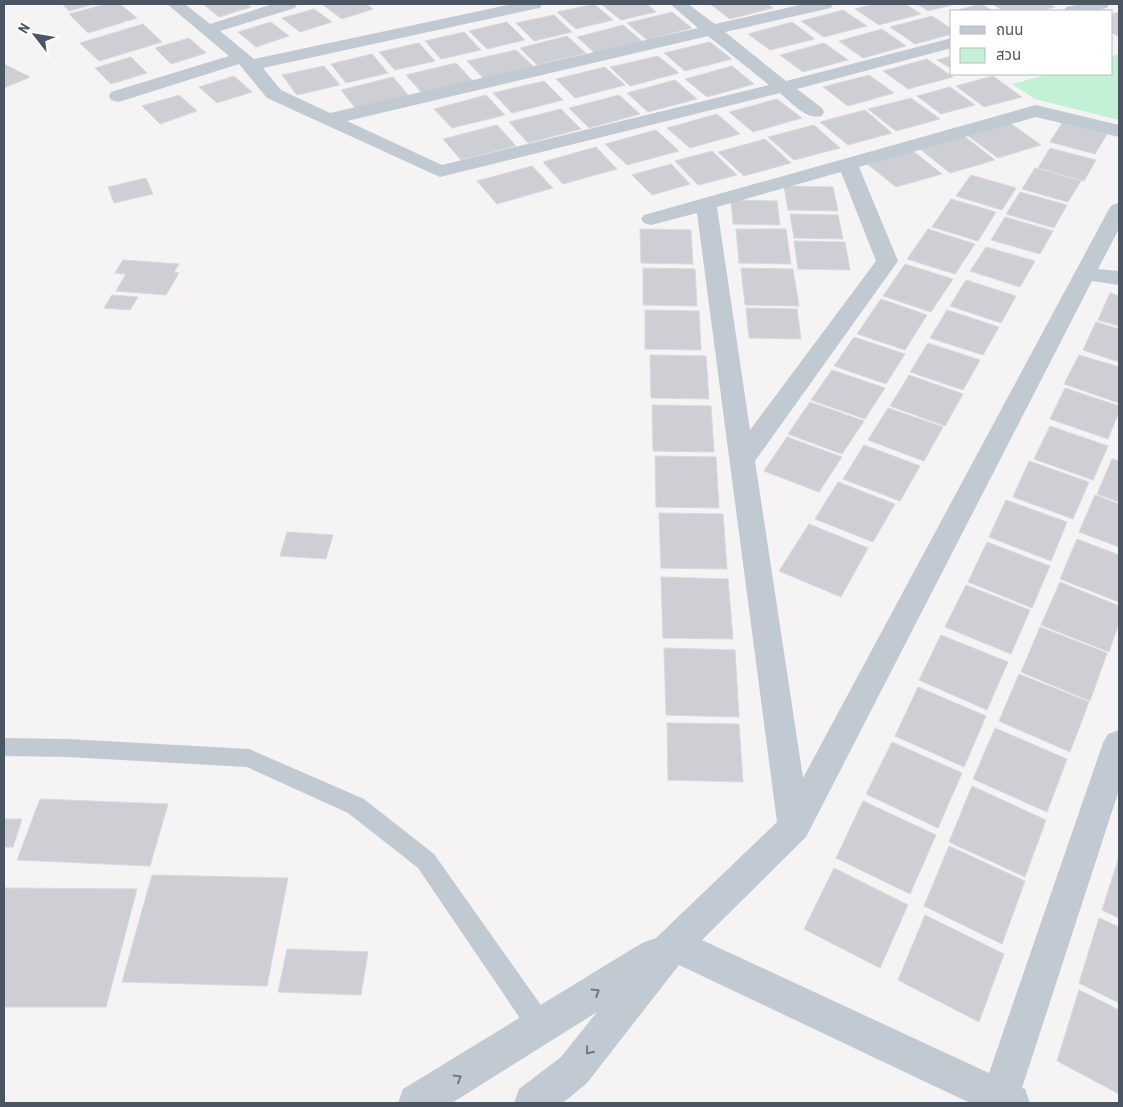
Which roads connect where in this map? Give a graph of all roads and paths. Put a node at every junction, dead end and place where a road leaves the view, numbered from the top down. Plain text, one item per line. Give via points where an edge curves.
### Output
1 (175, 4) edge
2 (289, 4) edge
3 (534, 4) edge
4 (678, 4) edge
5 (825, 4) edge
6 (1101, 4) edge
7 (1076, 10) edge
8 (207, 30) junction
9 (711, 31) junction
10 (950, 44) edge
11 (245, 61) junction
12 (784, 87) junction
13 (118, 96) dead end
14 (816, 112) dead end
15 (330, 119) junction
16 (1119, 131) edge
17 (848, 164) junction
18 (706, 204) junction
19 (1119, 209) edge
20 (651, 218) dead end
21 (1086, 274) junction
22 (1119, 278) edge
23 (742, 460) junction
24 (1119, 743) edge
25 (4, 747) edge
26 (794, 827) junction
27 (673, 944) junction
28 (541, 1027) junction
29 (1006, 1101) edge
30 (417, 1103) edge
31 (533, 1103) edge

1 - 8 street
2 - 8 street
3 - 11 street
4 - 9 street
5 - 9 street
6 - 7 street
8 - 11 street
9 - 12 street
9 - 15 street
10 - 12 street
11 - 13 street
11 - 15 street via 274,94
12 - 14 street
12 - 15 street via 440,171
16 - 17 street via 1036,111
17 - 18 street
17 - 23 street via 887,261
18 - 20 street
18 - 23 street
19 - 21 street
21 - 22 street
21 - 26 street
23 - 26 street
24 - 29 street
25 - 28 lane via 249,758 356,806 426,860
26 - 27 street
28 -> 27 street
27 - 29 street
27 -> 31 street via 574,1070
30 -> 28 street

